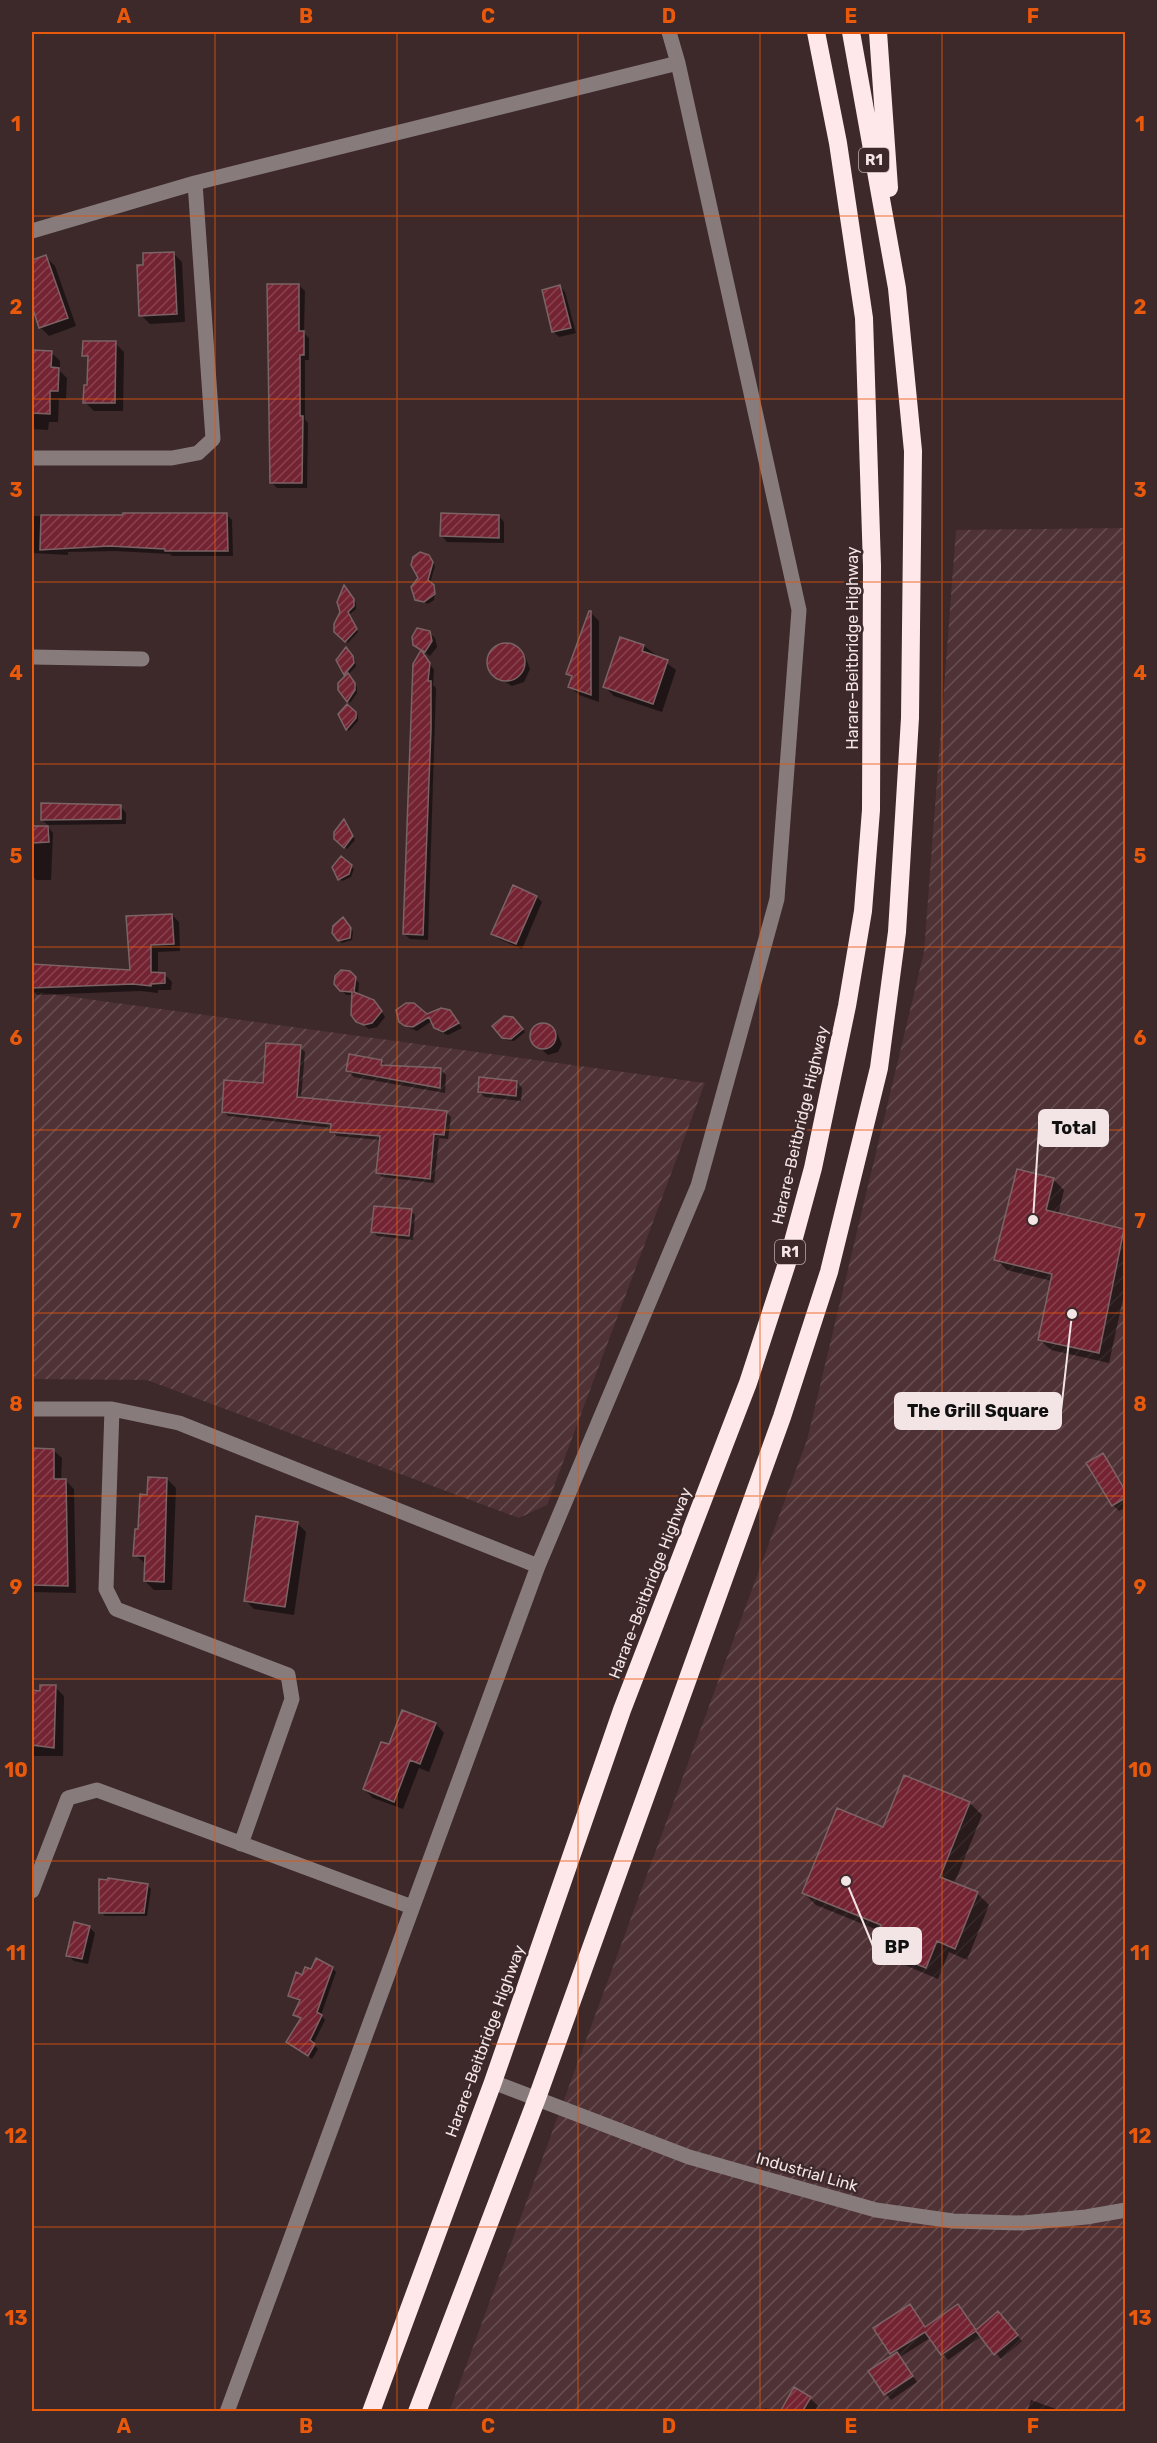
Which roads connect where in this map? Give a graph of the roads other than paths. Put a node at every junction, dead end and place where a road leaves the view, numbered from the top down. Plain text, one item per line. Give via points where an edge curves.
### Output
1 (669, 32) edge
2 (816, 32) edge
3 (851, 32) edge
4 (878, 32) edge
5 (678, 63) junction
6 (195, 183) junction
7 (32, 231) edge
8 (897, 288) junction
9 (32, 458) edge
10 (32, 657) edge
11 (142, 659) dead end
12 (32, 1409) edge
13 (112, 1409) junction
14 (538, 1566) junction
15 (241, 1844) junction
16 (32, 1891) edge
17 (412, 1907) junction
18 (493, 2082) junction
19 (537, 2098) junction
20 (1125, 2210) edge
21 (226, 2412) edge
22 (371, 2412) edge
23 (417, 2412) edge

1 - 5 street
2 - 18 highway, Harare-Beitbridge Highway / R1 via 838,143 864,318 872,589 871,810 863,911 813,1168 788,1260 748,1383 622,1710
3 - 8 highway, R1
4 - 8 highway, R1
5 - 6 street
5 - 14 street via 799,610 777,899 698,1186
6 - 7 street
6 - 9 street via 213,439 198,453 172,458
8 - 19 highway, R1 via 912,451 910,718 897,932 872,1104 828,1272 782,1417
10 - 11 street
12 - 13 street
13 - 14 street via 179,1423
13 - 15 street via 106,1589 116,1609 288,1675 292,1700
14 - 17 street
15 - 16 street via 97,1790 68,1798
15 - 17 street
17 - 21 street
18 - 19 street, Industrial Link
18 - 22 highway, Harare-Beitbridge Highway / R1
19 - 20 street, Industrial Link via 689,2157 876,2210 953,2221 1022,2223
19 - 23 highway, R1

